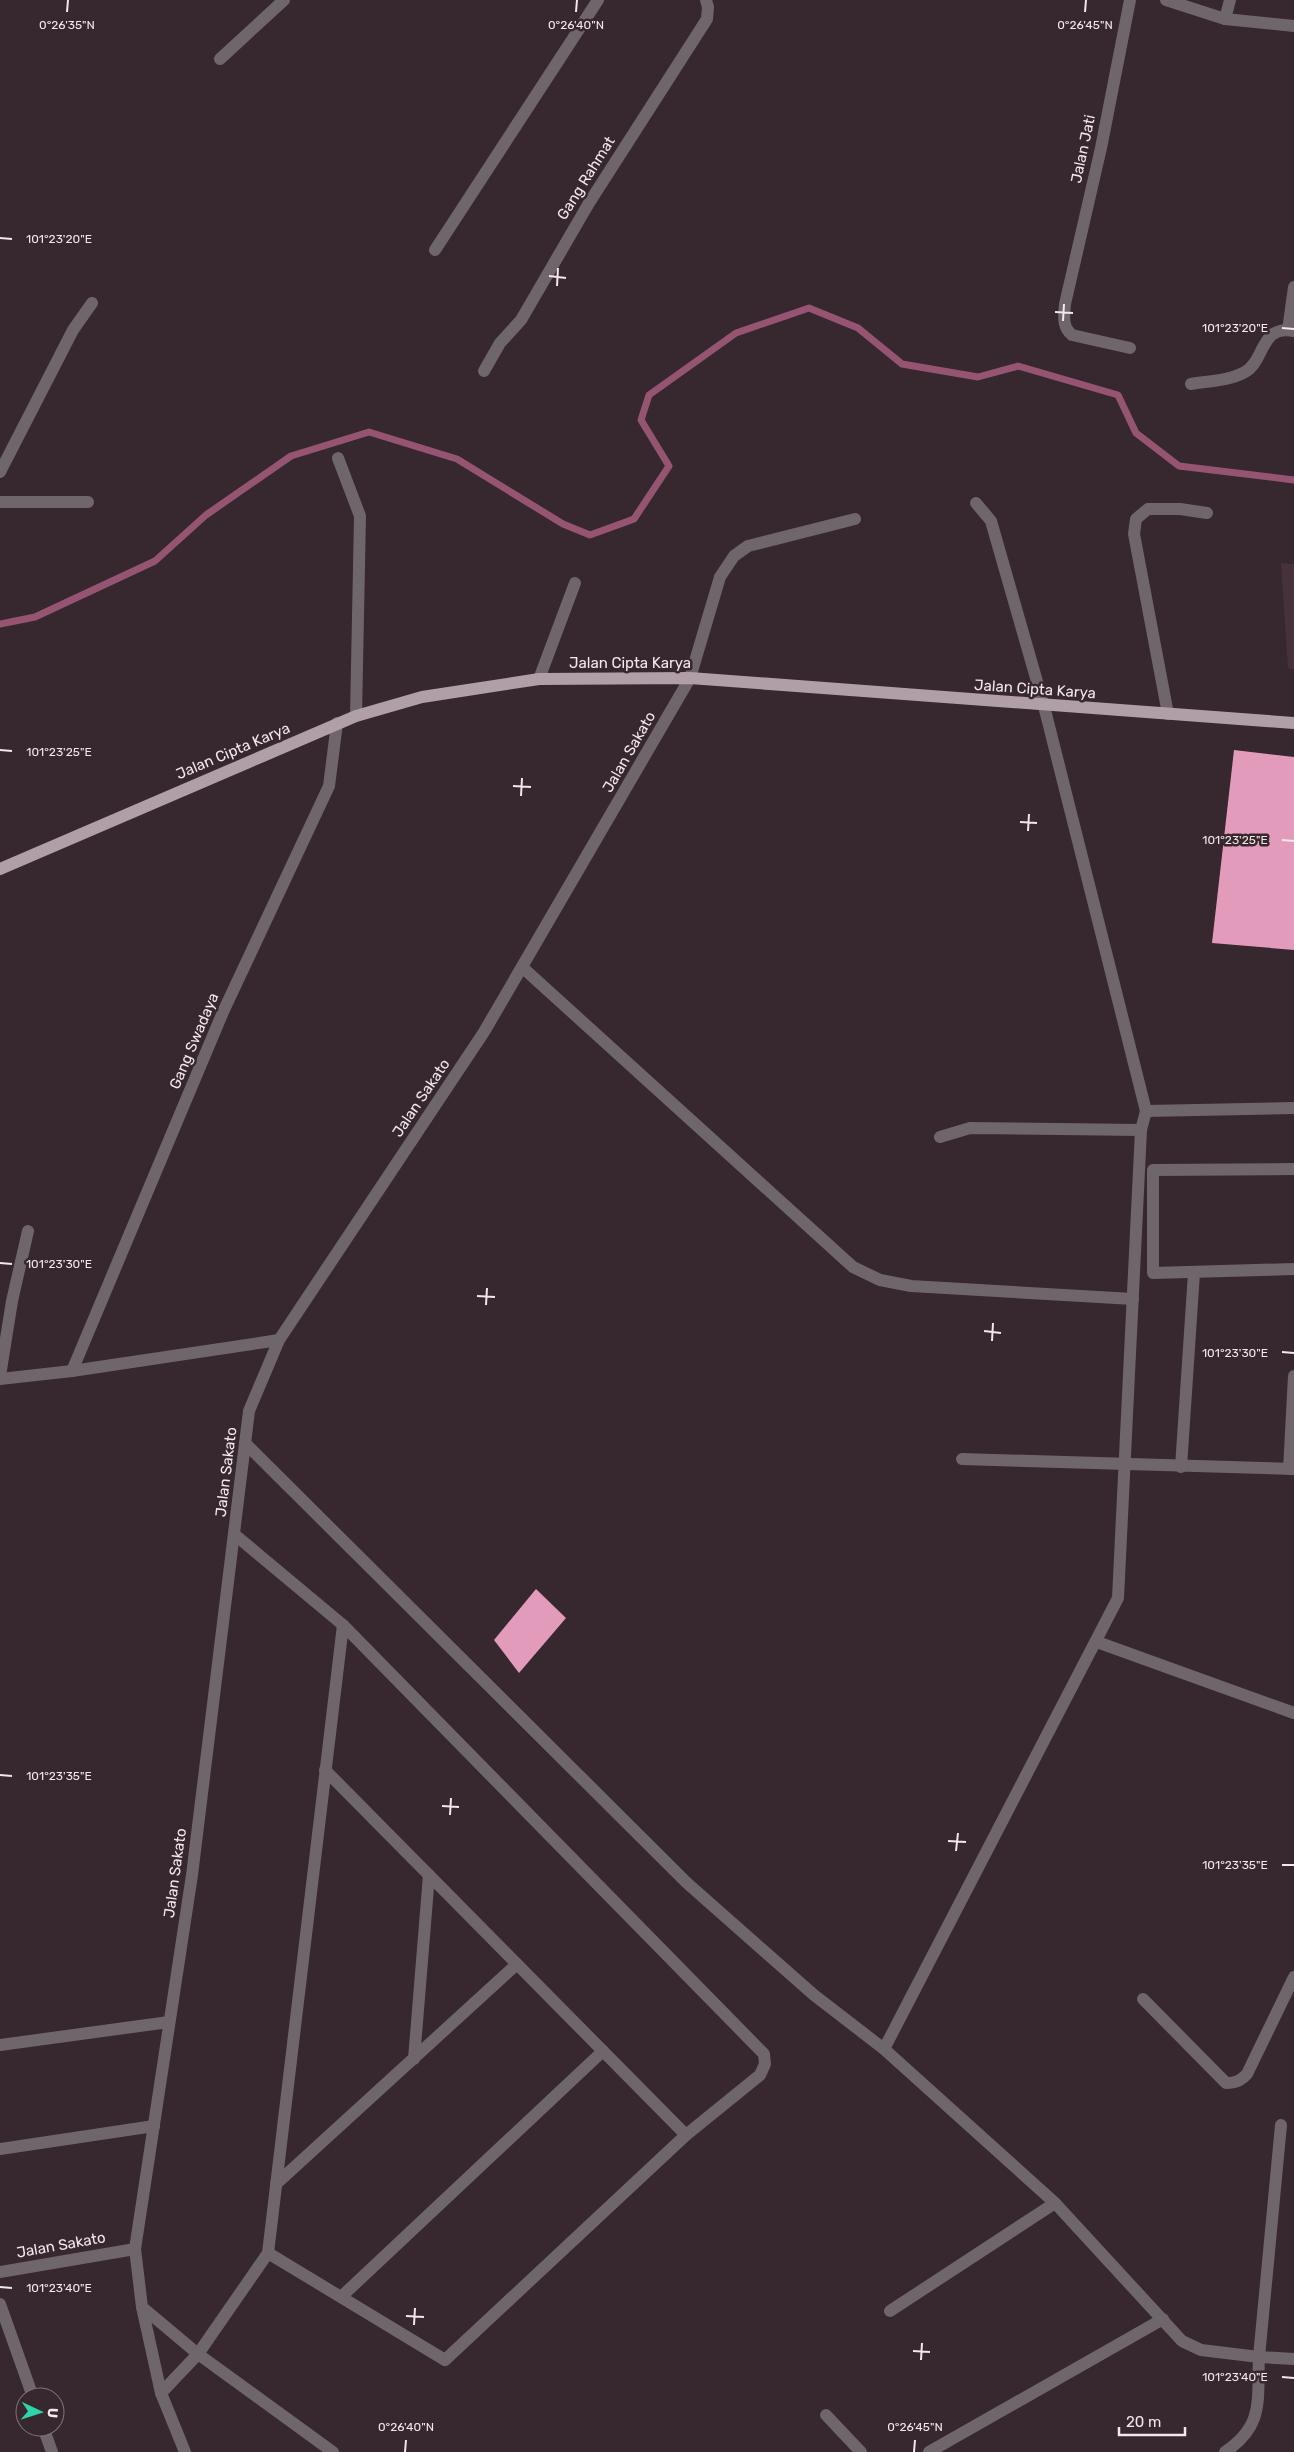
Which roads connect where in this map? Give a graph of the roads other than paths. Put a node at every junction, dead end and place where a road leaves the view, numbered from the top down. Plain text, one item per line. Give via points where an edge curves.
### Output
1 (284, 0) edge
2 (598, 0) edge
3 (706, 0) edge
4 (1130, 0) edge
5 (1166, 0) edge
6 (1230, 0) edge
7 (1225, 19) junction
8 (1294, 26) edge
9 (220, 59) dead end
10 (435, 250) dead end
11 (1294, 287) edge
12 (92, 303) dead end
13 (1291, 330) edge
14 (1130, 348) dead end
15 (484, 371) dead end
16 (1191, 384) dead end
17 (338, 458) dead end
18 (0, 472) edge
19 (0, 502) edge
20 (88, 502) dead end
21 (976, 503) dead end
22 (1206, 513) dead end
23 (855, 519) dead end
24 (575, 583) dead end
25 (690, 678) junction
26 (539, 679) junction
27 (1044, 706) junction
28 (1168, 714) junction
29 (356, 716) junction
30 (1294, 723) edge
31 (337, 724) junction
32 (0, 869) edge
33 (522, 966) junction
34 (1294, 1108) edge
35 (1146, 1111) junction
36 (1141, 1130) junction
37 (940, 1138) dead end
38 (1294, 1169) edge
39 (28, 1231) dead end
40 (1294, 1269) edge
41 (1194, 1272) junction
42 (1132, 1299) junction
43 (278, 1340) junction
44 (72, 1371) junction
45 (1294, 1376) edge
46 (0, 1378) edge
47 (245, 1443) junction
48 (962, 1460) dead end
49 (1124, 1466) junction
50 (1181, 1467) junction
51 (1292, 1469) edge
52 (234, 1534) junction
53 (343, 1625) junction
54 (1097, 1642) junction
55 (1294, 1713) edge
56 (325, 1770) junction
57 (429, 1875) junction
58 (517, 1964) junction
59 (1294, 1978) edge
60 (1142, 1999) dead end
61 (169, 2022) junction
62 (0, 2045) edge
63 (884, 2049) junction
64 (603, 2051) junction
65 (414, 2059) junction
66 (1281, 2125) dead end
67 (154, 2126) junction
68 (686, 2135) junction
69 (0, 2149) edge
70 (276, 2184) junction
71 (1055, 2203) junction
72 (135, 2248) junction
73 (268, 2253) junction
74 (0, 2272) edge
75 (341, 2297) junction
76 (0, 2304) edge
77 (142, 2307) junction
78 (890, 2311) dead end
79 (1163, 2319) junction
80 (198, 2354) junction
81 (1259, 2357) junction
82 (1294, 2359) edge
83 (29, 2387) edge
84 (161, 2394) junction
85 (826, 2414) dead end
86 (47, 2437) edge
87 (52, 2452) edge
88 (185, 2452) edge
89 (333, 2452) edge
90 (861, 2452) edge
91 (929, 2452) edge
92 (1225, 2452) edge

1 - 9 street
2 - 10 street
3 - 15 street, Gang Rahmat via 706,19 588,202 521,320 500,343
4 - 14 street, Jalan Jati via 1064,320 1066,330 1072,335
5 - 7 street
6 - 7 street
7 - 8 street
11 - 13 street
12 - 18 street via 73,330
13 - 16 street via 1273,334 1264,342 1256,362 1247,371 1237,376
17 - 29 street via 360,516
19 - 20 street
21 - 27 street via 991,521
22 - 28 street via 1148,509 1136,519 1134,534
23 - 25 street, Jalan Sakato via 748,546 734,556 720,577
24 - 26 street
25 - 26 main road, Jalan Cipta Karya
25 - 27 main road, Jalan Cipta Karya
25 - 33 street, Jalan Sakato
26 - 29 main road, Jalan Cipta Karya via 422,697
27 - 28 main road, Jalan Cipta Karya
27 - 35 street
28 - 30 main road, Jalan Cipta Karya
29 - 31 main road, Jalan Cipta Karya
31 - 32 main road, Jalan Cipta Karya
31 - 44 street, Gang Swadaya via 329,786 223,1012
33 - 42 street via 853,1267 880,1280 911,1286
33 - 43 street, Jalan Sakato via 484,1032
34 - 35 street
35 - 36 street
36 - 37 street via 970,1128
36 - 42 street
38 - 41 street via 1153,1170 1153,1273
39 - 46 street via 12,1301
40 - 41 street
41 - 50 street
42 - 49 street
43 - 44 street
43 - 47 street, Jalan Sakato via 249,1411
44 - 46 street
45 - 51 street
47 - 52 street, Jalan Sakato
47 - 63 street via 687,1883 814,1995
48 - 49 street
49 - 50 street
49 - 54 street via 1118,1598
50 - 51 street
52 - 53 street
52 - 61 street, Jalan Sakato via 192,1875
53 - 56 street
53 - 68 street via 764,2054 765,2064 760,2075
54 - 55 street
54 - 63 street
56 - 57 street
56 - 70 street
57 - 58 street
57 - 65 street
58 - 64 street
58 - 65 street
59 - 60 street via 1246,2074 1234,2083 1226,2083
61 - 62 street
61 - 67 street, Jalan Sakato
63 - 71 street
64 - 68 street
64 - 75 street
65 - 70 street
66 - 81 street
67 - 69 street
67 - 72 street, Jalan Sakato
68 - 75 street via 445,2360
70 - 73 street
71 - 78 street
71 - 79 street
72 - 74 street, Jalan Sakato
72 - 77 street
73 - 75 street
73 - 80 street
76 - 83 street
77 - 80 street
77 - 84 street
79 - 81 street via 1182,2341 1201,2350
79 - 91 street
80 - 84 street
80 - 89 street
81 - 82 street
81 - 92 street via 1254,2423 1243,2439
84 - 88 street
85 - 90 street
86 - 87 street

